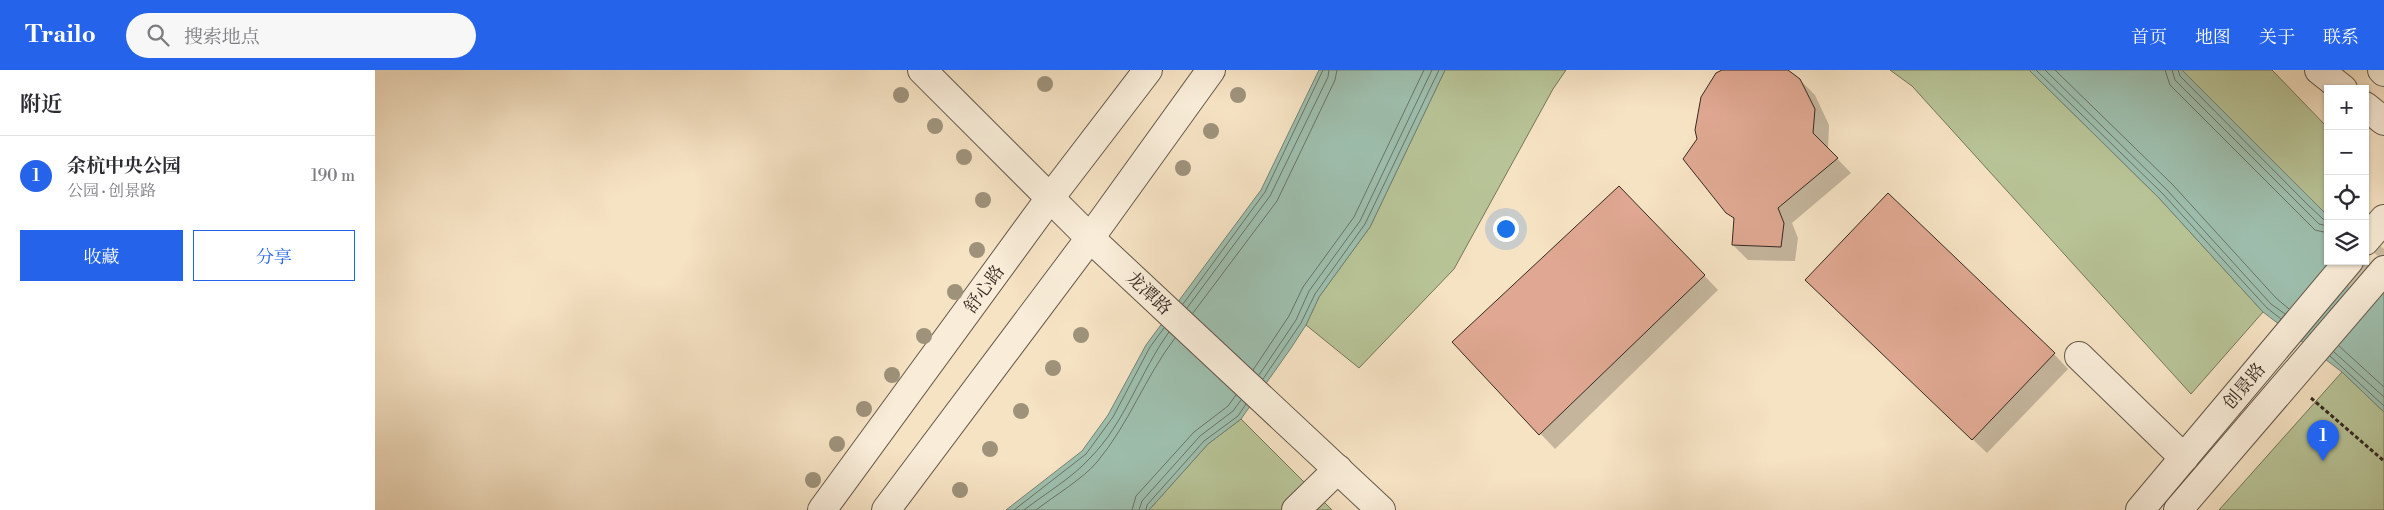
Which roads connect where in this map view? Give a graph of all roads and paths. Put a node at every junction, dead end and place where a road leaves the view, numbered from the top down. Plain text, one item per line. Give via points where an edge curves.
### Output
1 (922, 70) edge
2 (1148, 70) edge
3 (1211, 70) edge
4 (2319, 70) edge
5 (2338, 85) edge
6 (2369, 109) edge
7 (2384, 121) edge
8 (1050, 198) junction
9 (2384, 219) edge
10 (2369, 237) edge
11 (1090, 238) junction
12 (2346, 265) tunnel mouth
13 (2384, 270) edge
14 (2079, 356) dead end
15 (2290, 380) junction
16 (2184, 458) junction
17 (2384, 461) edge
18 (1338, 469) junction
19 (822, 510) edge
20 (886, 510) edge
21 (1297, 510) edge
22 (1381, 510) edge
23 (2141, 510) edge
24 (2178, 510) edge

1 - 8 street, 龙潭路
2 - 8 street, 舒心路
3 - 11 street
4 - 5 street
6 - 7 street
8 - 11 street, 龙潭路
8 - 19 street, 舒心路
9 - 10 street
11 - 18 street, 龙潭路
11 - 20 street
12 - 16 street, 创景路
13 - 15 street, 创景路
14 - 16 street
15 - 17 path
15 - 24 street, 创景路
16 - 23 street, 创景路
18 - 21 street
18 - 22 street, 龙潭路

